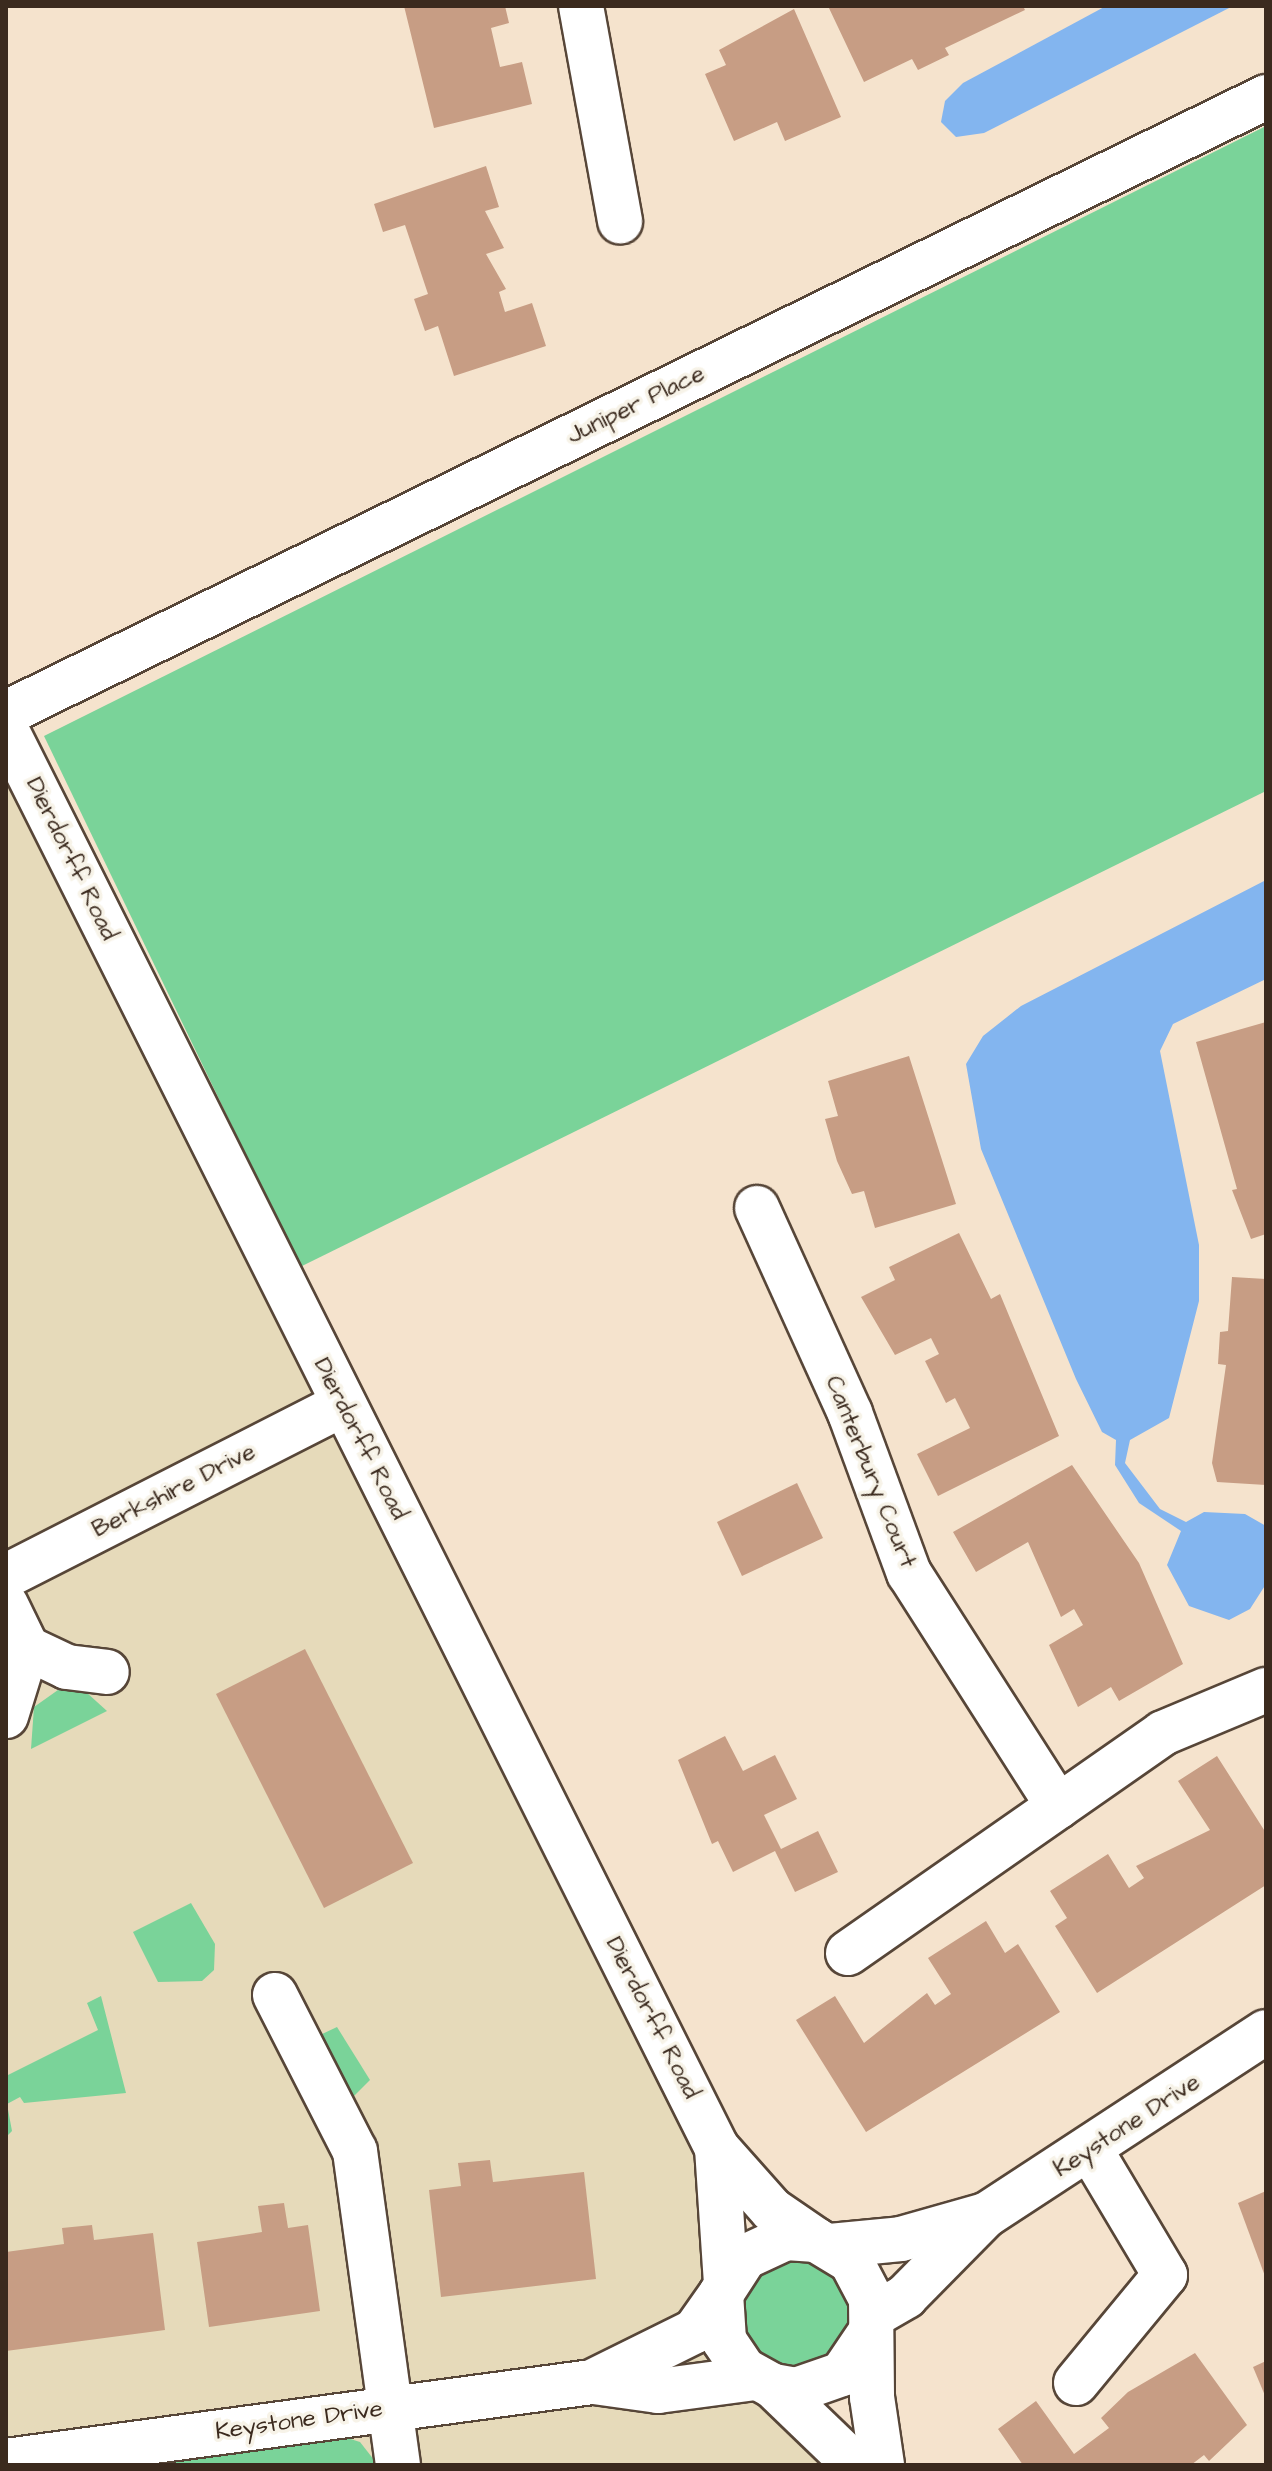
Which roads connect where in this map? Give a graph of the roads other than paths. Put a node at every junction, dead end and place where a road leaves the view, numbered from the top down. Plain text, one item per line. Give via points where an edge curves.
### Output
1 (581, 6) edge
2 (1266, 97) edge
3 (620, 221) dead end
4 (6, 713) edge
5 (6, 729) edge
6 (757, 1208) dead end
7 (342, 1405) junction
8 (6, 1576) edge
9 (6, 1605) edge
10 (27, 1648) junction
11 (107, 1672) dead end
12 (1266, 1690) edge
13 (6, 1716) edge
14 (1058, 1806) junction
15 (848, 1953) dead end
16 (275, 1995) dead end
17 (1266, 2032) edge
18 (717, 2148) junction
19 (1091, 2151) junction
20 (986, 2215) junction
21 (823, 2243) junction
22 (724, 2288) junction
23 (870, 2325) junction
24 (592, 2382) junction
25 (764, 2382) junction
26 (1076, 2383) dead end
27 (391, 2408) junction
28 (6, 2461) edge
29 (398, 2465) edge
30 (855, 2465) edge
31 (882, 2465) edge

1 - 3 street
2 - 4 street, Juniper Place
5 - 7 street, Dierdorff Road
6 - 14 street, Canterbury Court via 850,1413 909,1573
7 - 8 street, Berkshire Drive
7 - 18 street, Dierdorff Road
9 - 10 street
10 - 11 street via 67,1667
10 - 13 street
12 - 14 street via 1163,1733
14 - 15 street
16 - 27 street via 355,2151
17 - 19 street, Keystone Drive
18 - 21 street, Dierdorff Road via 772,2210
18 - 22 street, Dierdorff Road
19 - 20 street, Keystone Drive
19 - 26 street via 1165,2275
20 - 21 street, Keystone Drive via 901,2239
20 - 23 street, Keystone Drive
21 - 22 street via 764,2245
21 - 23 street, Dierdorff Road via 865,2283
22 - 24 street, Keystone Drive via 695,2331
22 - 25 street, Dierdorff Road via 724,2340
23 - 25 street via 842,2374 796,2390
23 - 31 street, Dierdorff Road
24 - 25 street, Keystone Drive via 658,2391
24 - 27 street, Keystone Drive
25 - 30 street, Dierdorff Road
27 - 28 street, Keystone Drive
27 - 29 street

